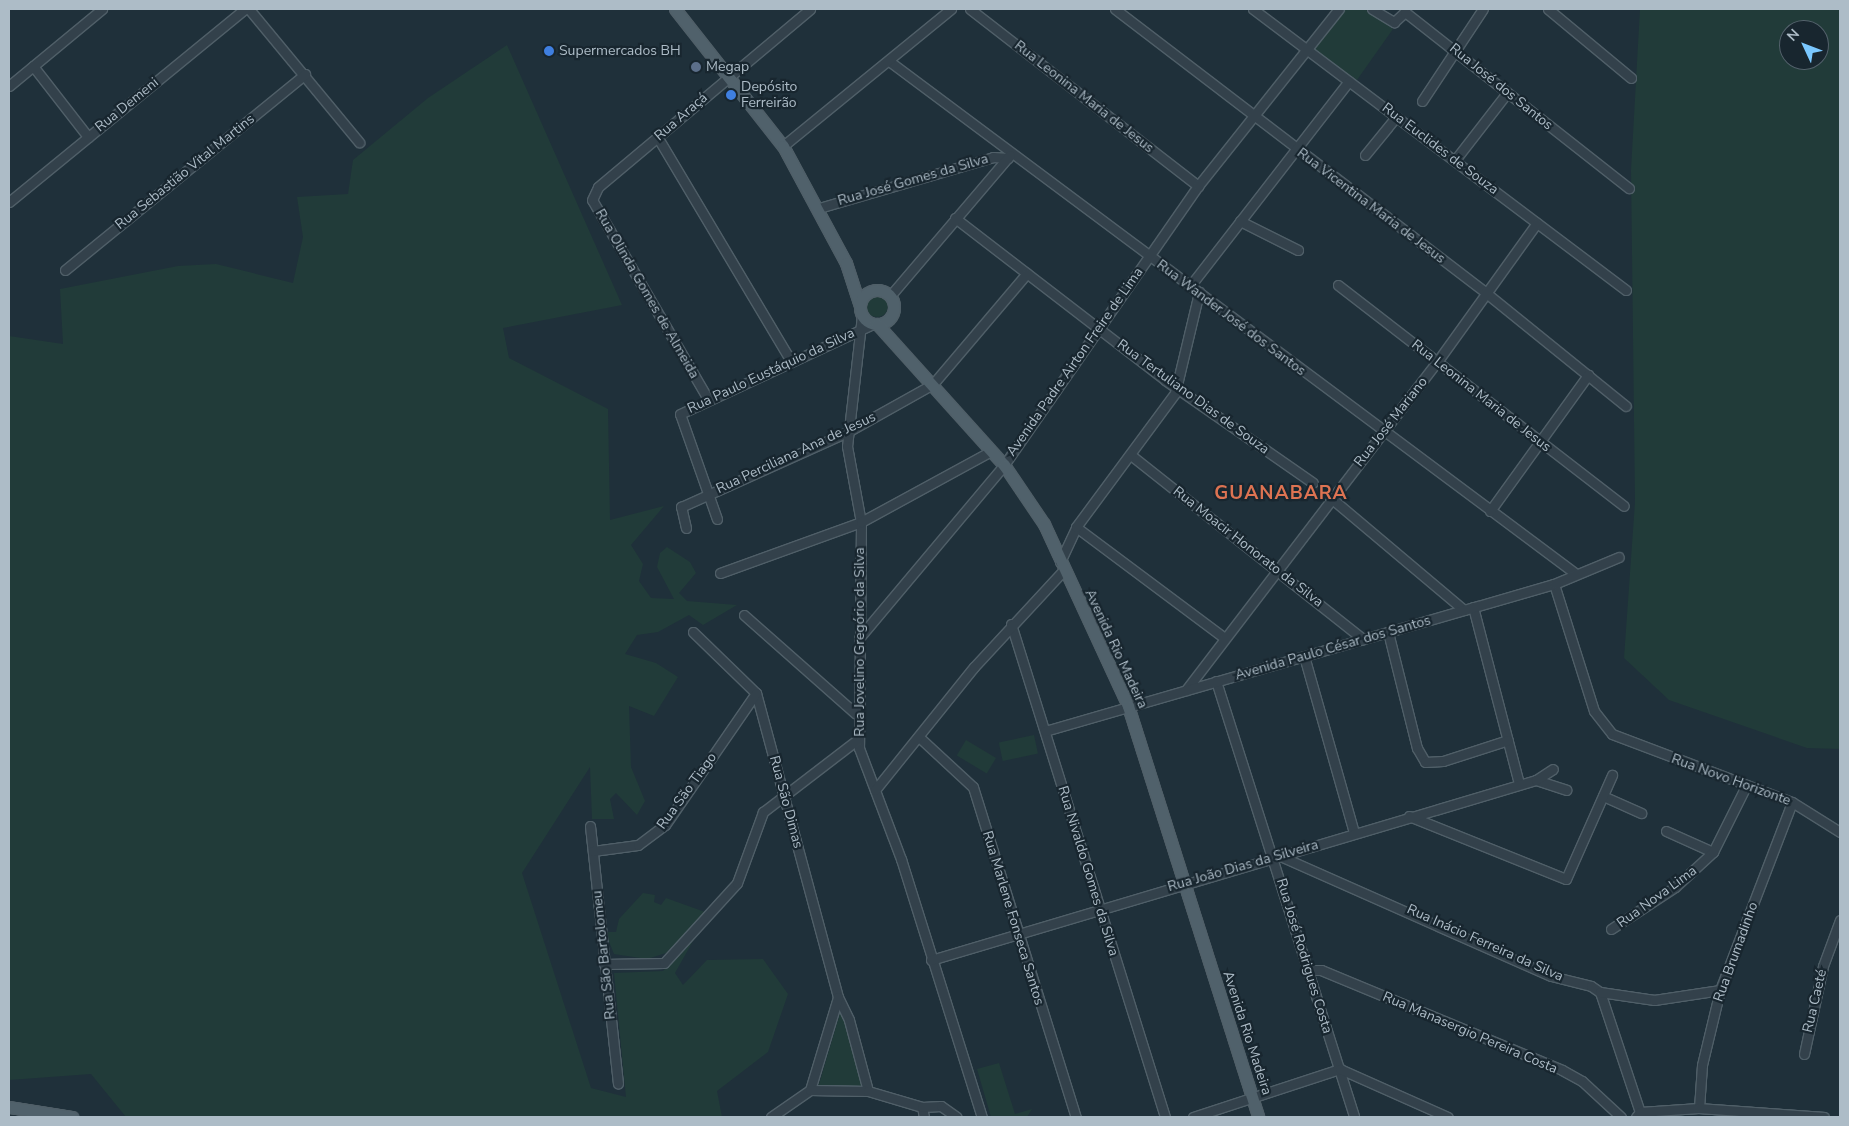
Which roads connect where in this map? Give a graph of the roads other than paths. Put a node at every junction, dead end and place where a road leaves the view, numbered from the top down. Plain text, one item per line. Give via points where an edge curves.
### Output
1 (102, 9) edge
2 (245, 9) edge
3 (249, 9) edge
4 (675, 9) edge
5 (810, 9) edge
6 (951, 9) edge
7 (970, 9) edge
8 (1115, 9) edge
9 (1254, 9) edge
10 (1339, 9) edge
11 (1372, 9) edge
12 (1483, 9) edge
13 (1548, 9) edge
14 (1406, 10) edge
15 (1307, 50) junction
16 (1458, 51) junction
17 (889, 61) junction
18 (33, 66) junction
19 (304, 74) junction
20 (729, 75) junction
21 (1631, 78) dead end
22 (1349, 81) junction
23 (9, 86) edge
24 (1507, 92) junction
25 (1422, 101) dead end
26 (1253, 116) junction
27 (1396, 117) junction
28 (88, 137) junction
29 (658, 138) junction
30 (359, 142) dead end
31 (783, 146) junction
32 (1298, 151) junction
33 (1010, 155) junction
34 (1365, 155) dead end
35 (1455, 160) junction
36 (1198, 186) junction
37 (598, 188) joint
38 (1629, 188) dead end
39 (9, 202) edge
40 (819, 208) junction
41 (955, 218) junction
42 (1240, 221) junction
43 (1537, 223) junction
44 (1298, 250) dead end
45 (1149, 255) junction
46 (846, 263) junction
47 (65, 270) dead end
48 (1027, 274) junction
49 (1338, 285) dead end
50 (1190, 286) junction
51 (876, 290) junction
52 (1626, 290) dead end
53 (1199, 292) junction
54 (1486, 292) junction
55 (890, 296) junction
56 (861, 311) junction
57 (893, 315) junction
58 (875, 324) junction
59 (862, 329) junction
60 (1098, 329) junction
61 (903, 350) junction
62 (790, 359) junction
63 (1437, 362) junction
64 (1588, 375) junction
65 (933, 384) junction
66 (1177, 385) junction
67 (708, 399) junction
68 (1626, 406) dead end
69 (849, 431) junction
70 (1382, 433) junction
71 (1540, 441) junction
72 (991, 451) junction
73 (1132, 456) junction
74 (1004, 464) junction
75 (1312, 483) dead end
76 (708, 495) junction
77 (1331, 498) junction
78 (1624, 506) dead end
79 (1490, 511) junction
80 (717, 519) dead end
81 (861, 522) junction
82 (1076, 527) junction
83 (686, 528) dead end
84 (1619, 558) dead end
85 (1061, 566) junction
86 (1275, 569) junction
87 (720, 573) dead end
88 (1574, 573) junction
89 (1554, 584) junction
90 (1469, 609) junction
91 (744, 615) dead end
92 (1011, 624) junction
93 (693, 632) dead end
94 (1388, 632) junction
95 (1223, 637) junction
96 (859, 638) junction
97 (1363, 639) junction
98 (1304, 656) junction
99 (1216, 681) junction
100 (1186, 690) junction
101 (756, 694) junction
102 (1128, 706) junction
103 (856, 714) junction
104 (1045, 731) junction
105 (920, 738) junction
106 (858, 739) junction
107 (1508, 740) junction
108 (1553, 769) dead end
109 (1612, 776) dead end
110 (1536, 780) junction
111 (1520, 784) junction
112 (1746, 786) junction
113 (875, 790) junction
114 (1566, 790) dead end
115 (784, 796) junction
116 (1603, 796) junction
117 (1792, 802) junction
118 (1641, 813) dead end
119 (1409, 816) junction
120 (590, 826) dead end
121 (1666, 831) dead end
122 (1840, 832) edge
123 (1354, 833) junction
124 (593, 851) junction
125 (1713, 852) junction
126 (1277, 856) junction
127 (1182, 884) junction
128 (1100, 909) junction
129 (1840, 920) edge
130 (1611, 929) dead end
131 (1017, 934) junction
132 (931, 960) junction
133 (604, 964) junction
134 (1308, 970) junction
135 (1720, 990) junction
136 (1600, 992) junction
137 (838, 997) junction
138 (1804, 1054) dead end
139 (1340, 1069) junction
140 (618, 1083) dead end
141 (810, 1090) junction
142 (868, 1091) junction
143 (1252, 1099) junction
144 (9, 1107) edge
145 (922, 1107) junction
146 (1699, 1108) junction
147 (1638, 1115) edge
148 (72, 1117) edge
149 (771, 1117) edge
150 (924, 1117) edge
151 (957, 1117) edge
152 (982, 1117) edge
153 (1076, 1117) edge
154 (1165, 1117) edge
155 (1193, 1117) edge
156 (1258, 1117) edge
157 (1354, 1117) edge
158 (1448, 1117) edge
159 (1621, 1117) edge
160 (1824, 1117) edge

1 - 18 street
2 - 28 street, Rua Demeni
3 - 19 street
4 - 20 main road
5 - 20 street, Rua Araçá
6 - 17 street
7 - 36 street, Rua Leonina Maria de Jesus
8 - 26 street, Rua Vicentina Maria de Jesus
9 - 15 street, Rua Euclides de Souza
10 - 15 street, Avenida Padre Airton Freire de Lima
11 - 14 street, Rua José dos Santos via 1394,22
12 - 16 street
13 - 21 street
14 - 16 street, Rua José dos Santos
15 - 22 street, Rua Euclides de Souza
15 - 26 street, Avenida Padre Airton Freire de Lima
16 - 24 street, Rua José dos Santos
16 - 25 street
17 - 31 street
17 - 33 street, Rua Wander José dos Santos
18 - 23 street
18 - 28 street
19 - 30 street
19 - 47 street, Rua Sebastião Vital Martins
20 - 29 street, Rua Araçá
20 - 31 main road
22 - 27 street, Rua Euclides de Souza
22 - 32 street
24 - 35 street
24 - 38 street, Rua José dos Santos
26 - 32 street, Rua Vicentina Maria de Jesus
26 - 36 street, Avenida Padre Airton Freire de Lima
27 - 34 street
27 - 35 street, Rua Euclides de Souza
28 - 39 street, Rua Demeni
29 - 37 street, Rua Araçá
29 - 62 street
31 - 40 main road
32 - 42 street
32 - 54 street, Rua Vicentina Maria de Jesus
33 - 40 street, Rua José Gomes da Silva via 993,156
33 - 41 street
33 - 45 street, Rua Wander José dos Santos
35 - 43 street, Rua Euclides de Souza
36 - 45 street, Avenida Padre Airton Freire de Lima
37 - 67 street, Rua Olinda Gomes de Almeida via 592,200
40 - 46 main road
41 - 48 street, Rua Tertuliano Dias de Souza
41 - 55 street
42 - 44 street
42 - 50 street
43 - 52 street, Rua Euclides de Souza
43 - 54 street, Rua José Mariano
45 - 50 street, Rua Wander José dos Santos
45 - 60 street, Avenida Padre Airton Freire de Lima
46 - 51 main road
46 - 56 main road
48 - 60 street, Rua Tertuliano Dias de Souza
48 - 65 street, Rua Perciliana Ana de Jesus
49 - 63 street, Rua Leonina Maria de Jesus
50 - 53 street, Rua Wander José dos Santos
51 - 55 main road
51 - 56 main road via 864,297
53 - 66 street
53 - 70 street, Rua Wander José dos Santos
54 - 63 street, Rua José Mariano
54 - 64 street, Rua Vicentina Maria de Jesus
55 - 57 main road
56 - 58 main road
56 - 59 street, Rua Jovelino Gregório da Silva
57 - 58 main road
57 - 61 main road, Avenida Rio Madeira
58 - 59 street
58 - 61 main road, Avenida Rio Madeira
59 - 62 street, Rua Paulo Eustáquio da Silva
59 - 69 street, Rua Jovelino Gregório da Silva
60 - 66 street, Rua Tertuliano Dias de Souza
60 - 74 street, Avenida Padre Airton Freire de Lima
61 - 65 main road, Avenida Rio Madeira
62 - 67 street, Rua Paulo Eustáquio da Silva
63 - 70 street, Rua José Mariano
63 - 71 street, Rua Leonina Maria de Jesus
64 - 68 street, Rua Vicentina Maria de Jesus
64 - 71 street
65 - 69 street, Rua Perciliana Ana de Jesus
65 - 72 main road, Avenida Rio Madeira
66 - 73 street
66 - 75 street, Rua Tertuliano Dias de Souza
67 - 76 street, Rua Paulo Eustáquio da Silva via 680,414
69 - 76 street, Rua Perciliana Ana de Jesus
69 - 81 street, Rua Jovelino Gregório da Silva via 847,446
70 - 77 street, Rua José Mariano
70 - 79 street, Rua Wander José dos Santos
71 - 78 street, Rua Leonina Maria de Jesus
71 - 79 street
72 - 74 main road, Avenida Rio Madeira
72 - 81 street
73 - 82 street
73 - 86 street, Rua Moacir Honorato da Silva
74 - 85 main road, Avenida Rio Madeira via 1029,496
74 - 96 street, Avenida Padre Airton Freire de Lima
76 - 80 street
76 - 83 street, Rua Perciliana Ana de Jesus via 681,507
77 - 86 street, Rua José Mariano
77 - 90 street
79 - 88 street, Rua Wander José dos Santos
81 - 87 street
81 - 96 street, Rua Jovelino Gregório da Silva
82 - 85 street
82 - 95 street
84 - 88 street, Avenida Paulo César dos Santos
85 - 92 street
85 - 102 main road, Avenida Rio Madeira
86 - 95 street, Rua José Mariano
86 - 97 street, Rua Moacir Honorato da Silva
88 - 89 street, Avenida Paulo César dos Santos
89 - 90 street, Avenida Paulo César dos Santos
89 - 112 street, Rua Novo Horizonte via 1594,711 1617,738
90 - 94 street, Avenida Paulo César dos Santos
90 - 107 street
91 - 103 street
92 - 104 street, Rua Nivaldo Gomes da Silva
92 - 105 street
93 - 101 street
94 - 97 street, Avenida Paulo César dos Santos
94 - 107 street via 1417,748 1425,762 1442,761
95 - 100 street, Rua José Mariano
96 - 103 street, Rua Jovelino Gregório da Silva
97 - 98 street, Avenida Paulo César dos Santos
98 - 99 street, Avenida Paulo César dos Santos
98 - 123 street
99 - 100 street, Avenida Paulo César dos Santos
99 - 126 street, Rua José Rodrigues Costa via 1244,778
100 - 102 street, Avenida Paulo César dos Santos
101 - 115 street, Rua São Dimas
101 - 124 street, Rua São Tiago via 665,825 638,846
102 - 104 street, Avenida Paulo César dos Santos
102 - 127 main road, Avenida Rio Madeira
103 - 106 street, Rua Jovelino Gregório da Silva
104 - 128 street, Rua Nivaldo Gomes da Silva
105 - 113 street
105 - 131 street, Rua Marlene Fonseca Santos via 973,787
106 - 113 street, Rua Jovelino Gregório da Silva
106 - 115 street
107 - 111 street
108 - 110 street, Rua João Dias da Silveira
109 - 116 street
110 - 111 street, Rua João Dias da Silveira
110 - 114 street
111 - 119 street, Rua João Dias da Silveira
112 - 117 street, Rua Novo Horizonte
112 - 125 street, Rua Nova Lima
113 - 132 street, Rua Jovelino Gregório da Silva
115 - 133 street via 762,812 737,883 664,963
115 - 137 street, Rua São Dimas
116 - 118 street
116 - 119 street via 1566,879
117 - 122 street, Rua Novo Horizonte
117 - 135 street, Rua Brumadinho
119 - 123 street, Rua João Dias da Silveira
120 - 124 street, Rua São Bartolomeu
121 - 125 street
123 - 126 street, Rua João Dias da Silveira
124 - 133 street, Rua São Bartolomeu
125 - 130 street, Rua Nova Lima via 1674,887
126 - 127 street, Rua João Dias da Silveira
126 - 134 street, Rua José Rodrigues Costa
126 - 136 street, Rua Inácio Ferreira da Silva via 1551,976
127 - 128 street, Rua João Dias da Silveira
127 - 143 main road, Avenida Rio Madeira
128 - 131 street, Rua João Dias da Silveira
128 - 154 street, Rua Nivaldo Gomes da Silva
129 - 138 street, Rua Caeté via 1823,966
131 - 132 street, Rua João Dias da Silveira
131 - 153 street, Rua Marlene Fonseca Santos
132 - 152 street, Rua Jovelino Gregório da Silva
133 - 140 street, Rua São Bartolomeu
134 - 139 street, Rua José Rodrigues Costa
134 - 159 street, Rua Manasergio Pereira Costa via 1321,970 1562,1070 1582,1081
135 - 136 street, Rua Inácio Ferreira da Silva via 1654,1000
135 - 146 street, Rua Brumadinho via 1702,1064
136 - 147 street
137 - 141 street
137 - 142 street, Rua São Dimas via 849,1020
139 - 143 street
139 - 157 street, Rua José Rodrigues Costa
139 - 158 street
141 - 142 street
141 - 149 street
142 - 145 street
143 - 155 street
143 - 156 main road, Avenida Rio Madeira
144 - 148 main road
145 - 150 street
145 - 151 street via 941,1106
146 - 147 street
146 - 160 street

